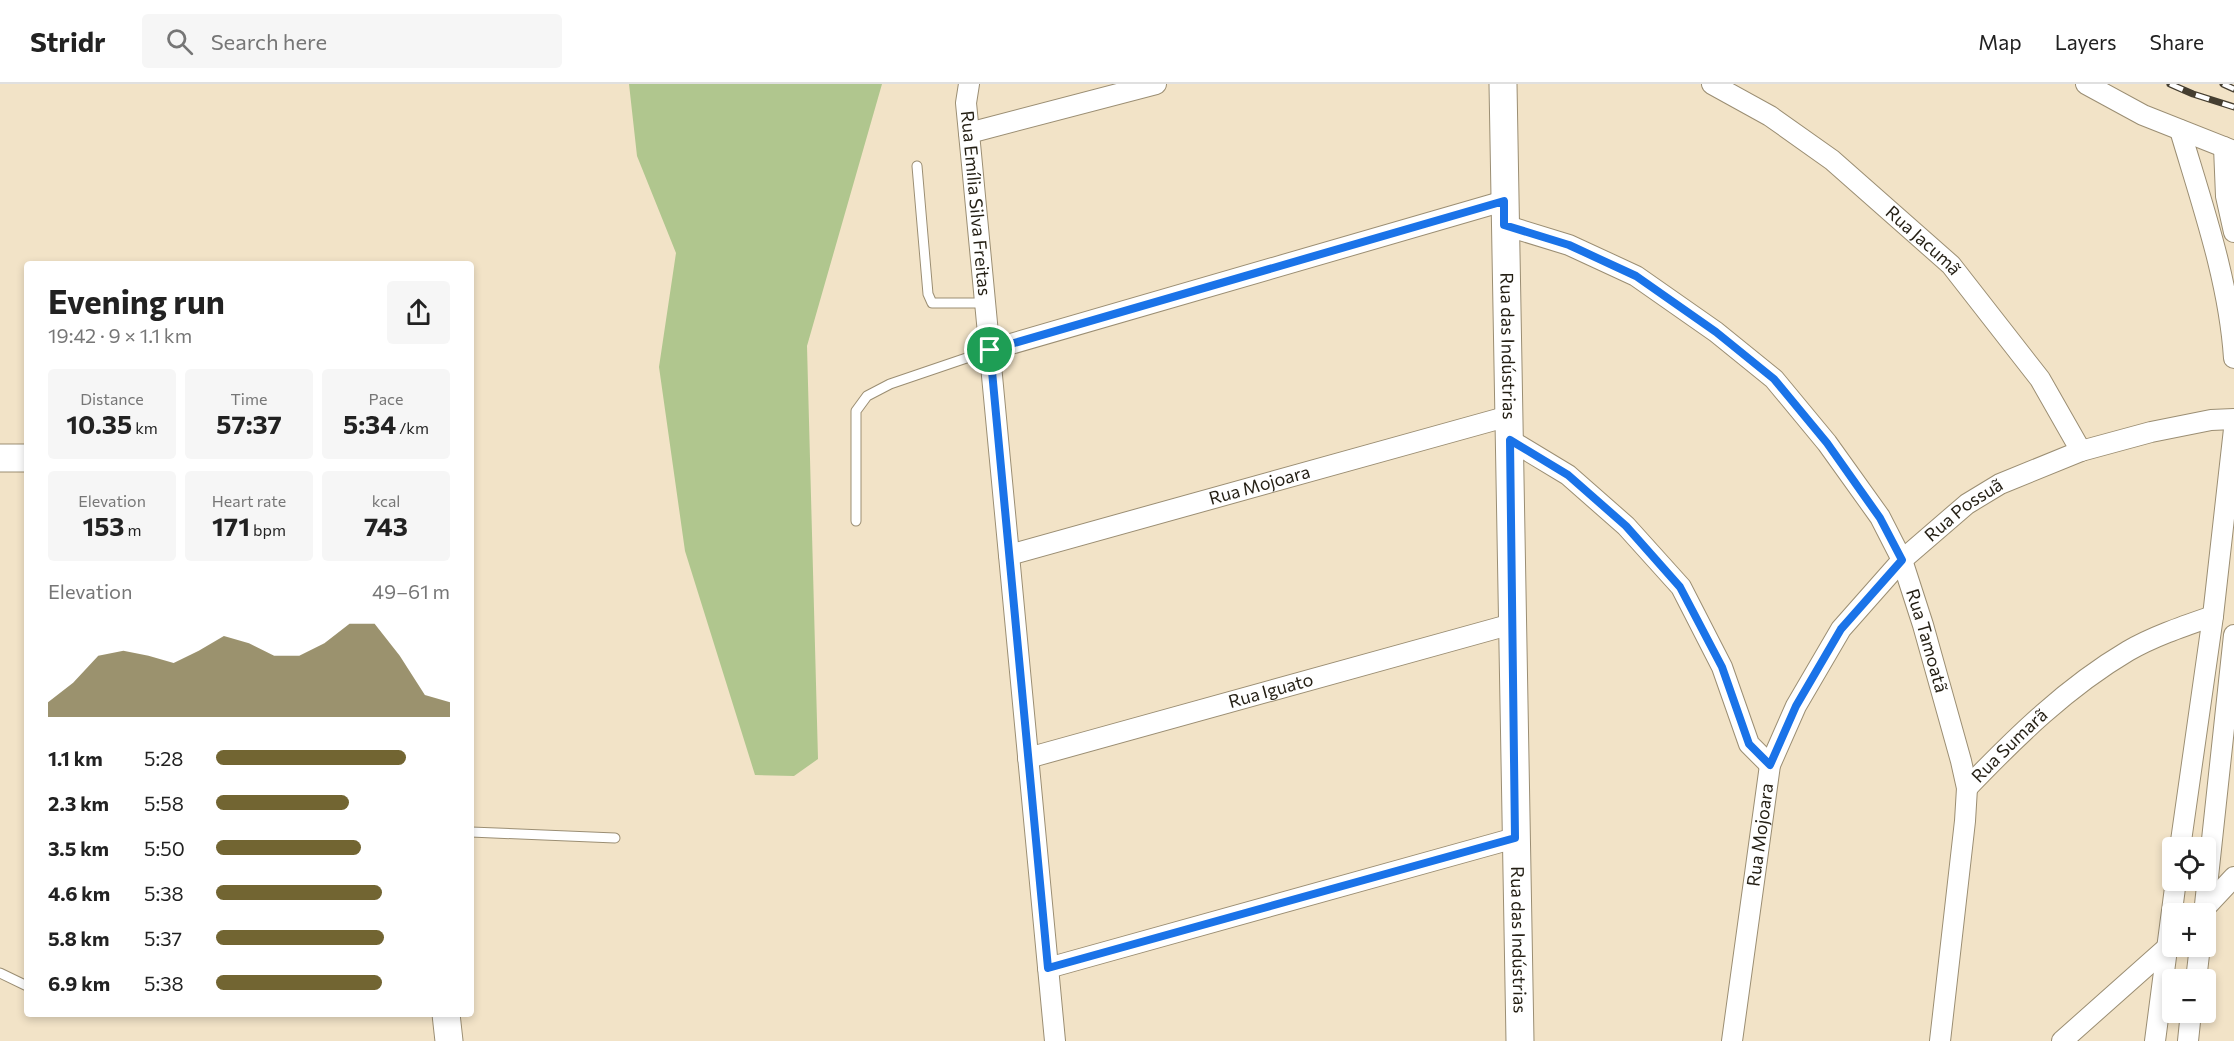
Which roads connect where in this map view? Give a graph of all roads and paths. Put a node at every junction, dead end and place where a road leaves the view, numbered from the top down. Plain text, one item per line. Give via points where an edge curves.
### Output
1 (969, 84) edge
2 (1156, 84) edge
3 (1503, 84) edge
4 (1712, 84) edge
5 (2086, 84) edge
6 (2180, 130) junction
7 (969, 133) junction
8 (2229, 149) edge
9 (917, 166) dead end
10 (1504, 213) junction
11 (2234, 232) edge
12 (985, 303) junction
13 (990, 350) junction
14 (2234, 358) edge
15 (2234, 419) edge
16 (1510, 428) junction
17 (2234, 429) edge
18 (2081, 451) junction
19 (0, 458) edge
20 (24, 458) edge
21 (856, 521) dead end
22 (1009, 555) junction
23 (1902, 560) junction
24 (2213, 616) junction
25 (1512, 624) junction
26 (2234, 635) edge
27 (1028, 758) junction
28 (1770, 765) junction
29 (1967, 788) junction
30 (474, 832) edge
31 (2182, 837) edge
32 (615, 838) dead end
33 (1515, 838) junction
34 (2234, 877) edge
35 (2204, 903) edge
36 (2211, 903) edge
37 (2162, 951) edge
38 (2167, 957) edge
39 (1048, 968) junction
40 (0, 973) edge
41 (24, 985) edge
42 (446, 1017) edge
43 (2190, 1023) edge
44 (449, 1041) edge
45 (1055, 1041) edge
46 (1520, 1041) edge
47 (1732, 1041) edge
48 (1940, 1041) edge
49 (2062, 1041) edge
50 (2156, 1041) edge
51 (2188, 1041) edge

1 - 7 street, Rua Emília Silva Freitas
2 - 7 street
3 - 10 street, Rua das Indústrias
4 - 18 street, Rua Jacumã via 1770,116 1832,160 1951,265 2040,379
5 - 6 street
6 - 8 street
6 - 14 street via 2216,256
7 - 12 street, Rua Emília Silva Freitas
8 - 11 street via 2226,196
9 - 12 lane via 932,303
10 - 13 street
10 - 16 street, Rua das Indústrias
10 - 23 street, Rua Tamoatã via 1636,276 1774,379 1827,443 1880,518
12 - 13 street, Rua Emília Silva Freitas
13 - 21 lane via 890,384 867,396 856,411
13 - 22 street, Rua Emília Silva Freitas
15 - 18 street, Rua Possuã via 2151,432
16 - 22 street, Rua Mojoara
16 - 25 street, Rua das Indústrias
16 - 28 street, Rua Mojoara via 1626,526 1680,587 1722,667 1749,744
17 - 24 street
18 - 23 street, Rua Possuã via 2000,484 1967,504
19 - 20 street
22 - 27 street, Rua Emília Silva Freitas
23 - 28 street, Rua Possuã via 1841,629 1796,706
23 - 29 street, Rua Tamoatã via 1947,706
24 - 29 street, Rua Sumarã via 2128,651 2067,693 2010,743
24 - 31 street
25 - 27 street, Rua Iguato
25 - 33 street, Rua das Indústrias
26 - 35 street
27 - 39 street, Rua Emília Silva Freitas
28 - 47 street, Rua Mojoara
29 - 48 street, Rua Sumarã
30 - 32 lane
33 - 39 street
33 - 46 street, Rua das Indústrias
34 - 36 street
37 - 49 street
38 - 50 street
39 - 45 street, Rua Emília Silva Freitas
40 - 41 lane
42 - 44 street
43 - 51 street

